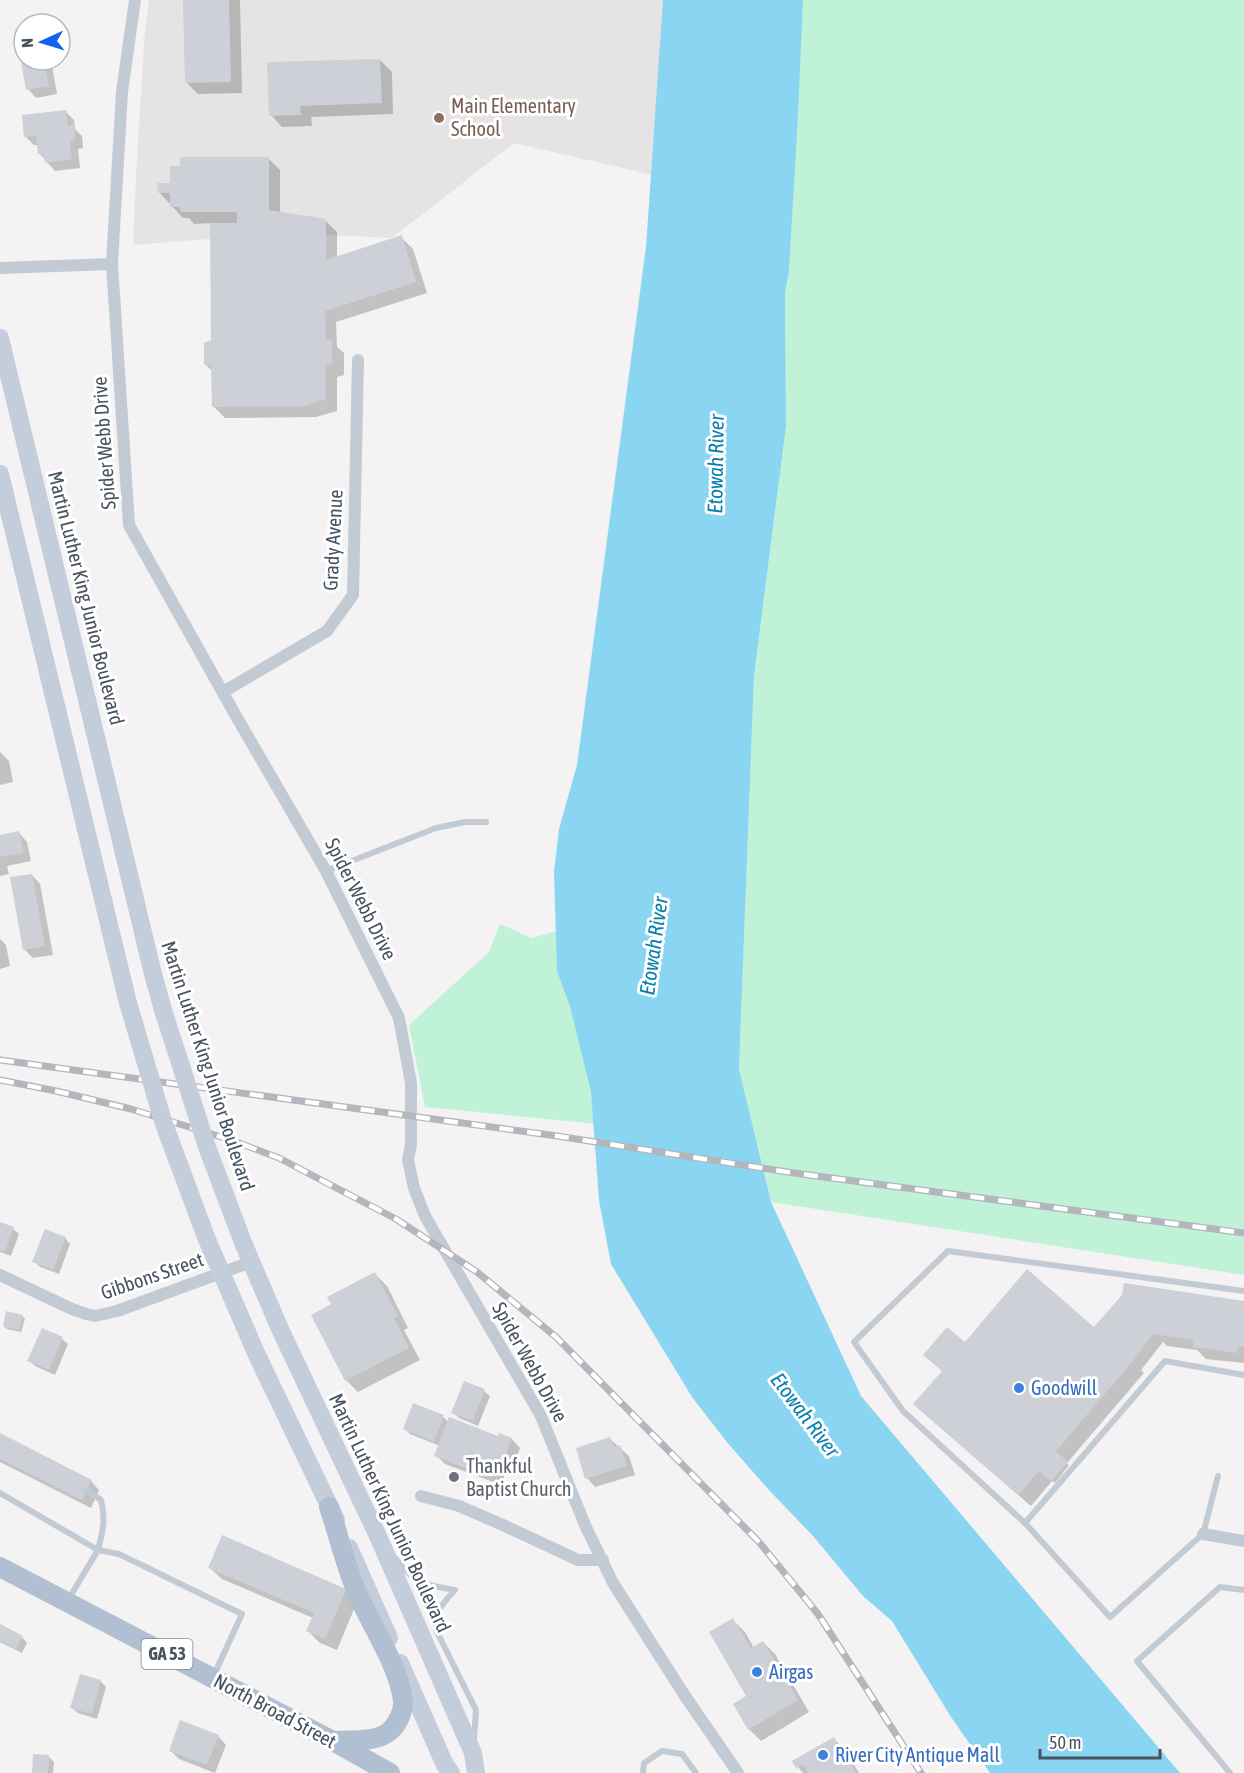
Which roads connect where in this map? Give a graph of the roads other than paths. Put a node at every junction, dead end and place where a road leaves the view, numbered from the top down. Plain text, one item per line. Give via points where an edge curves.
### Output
1 (135, 0) edge
2 (112, 264) junction
3 (0, 268) edge
4 (0, 338) edge
5 (358, 360) dead end
6 (0, 474) edge
7 (223, 692) junction
8 (486, 822) dead end
9 (326, 871) junction
10 (247, 1254) junction
11 (221, 1272) junction
12 (0, 1275) edge
13 (1244, 1291) edge
14 (1244, 1375) edge
15 (1218, 1476) dead end
16 (87, 1490) dead end
17 (0, 1493) edge
18 (421, 1496) dead end
19 (329, 1507) junction
20 (1025, 1523) junction
21 (376, 1534) junction
22 (1203, 1534) junction
23 (1244, 1541) edge
24 (98, 1550) junction
25 (603, 1560) junction
26 (0, 1567) edge
27 (1244, 1590) edge
28 (67, 1602) junction
29 (212, 1678) junction
30 (333, 1741) junction
31 (473, 1753) junction
32 (390, 1773) edge
33 (451, 1773) edge
34 (476, 1773) edge
35 (643, 1773) edge
36 (696, 1773) edge
37 (738, 1773) edge
38 (1230, 1773) edge

1 - 2 street, Spider Webb Drive via 122,92
2 - 3 street
2 - 7 street, Spider Webb Drive via 129,525
4 - 10 main road, Martin Luther King Junior Boulevard, bridge via 152,970 207,1147
5 - 7 street, Grady Avenue via 353,595 327,631
6 - 11 main road, bridge via 128,1003 164,1124
7 - 9 street, Spider Webb Drive
8 - 9 lane via 436,828
9 - 25 street, Spider Webb Drive via 399,1018 411,1083 408,1160 425,1216 542,1416 585,1526
10 - 11 street, Gibbons Street
10 - 21 main road, Martin Luther King Junior Boulevard
11 - 12 street, Gibbons Street via 95,1316
11 - 19 main road
13 - 20 lane via 948,1251 854,1342 903,1412
14 - 20 lane via 1165,1361
15 - 22 lane
16 - 24 lane via 101,1500 104,1512
17 - 24 lane
18 - 25 street via 459,1506 578,1560
19 - 30 main road via 357,1593 394,1671 404,1704 390,1731 383,1735
19 - 33 main road
20 - 22 lane via 1110,1617
21 - 31 main road, Martin Luther King Junior Boulevard
21 - 31 lane via 413,1578 426,1585 455,1590 443,1603 434,1623 476,1710
22 - 23 street
24 - 28 lane
24 - 29 lane via 119,1554 242,1614
25 - 37 street, Spider Webb Drive via 613,1583
26 - 28 main road, North Broad Street / GA 53
27 - 38 lane via 1220,1587 1137,1661
28 - 29 main road, North Broad Street / GA 53
29 - 30 main road, North Broad Street / GA 53
30 - 32 main road, North Broad Street / GA 53
31 - 34 main road, Martin Luther King Junior Boulevard
35 - 36 lane via 644,1763 662,1751 681,1754

